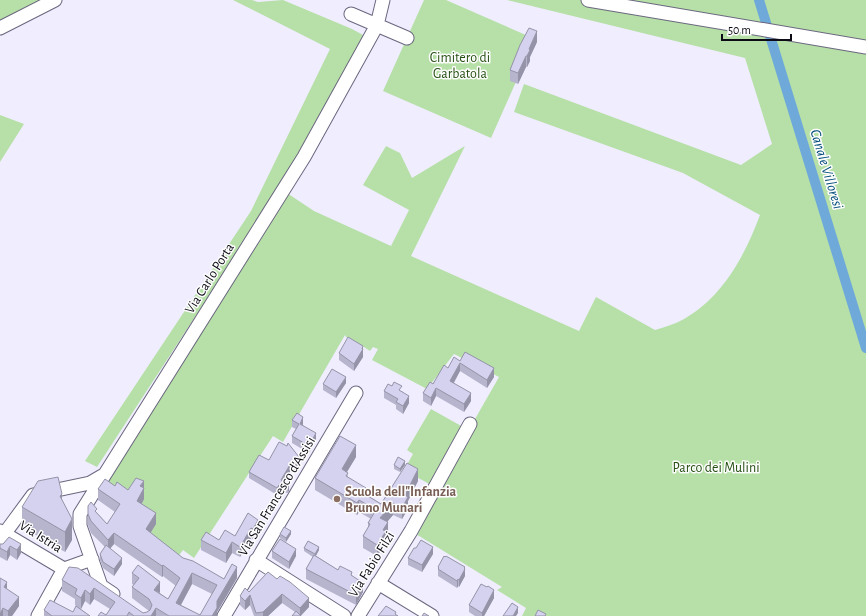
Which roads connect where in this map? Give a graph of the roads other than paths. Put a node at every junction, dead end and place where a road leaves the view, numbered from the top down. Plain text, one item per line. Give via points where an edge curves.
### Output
1 (55, 0) edge
2 (383, 0) edge
3 (393, 0) edge
4 (588, 0) edge
5 (351, 14) dead end
6 (379, 20) junction
7 (0, 28) edge
8 (407, 38) dead end
9 (866, 47) edge
10 (356, 393) dead end
11 (470, 424) dead end
12 (104, 475) junction
13 (3, 532) edge
14 (0, 546) edge
15 (92, 559) junction
16 (256, 560) junction
17 (64, 570) junction
18 (378, 583) junction
19 (101, 586) junction
20 (126, 603) edge
21 (38, 616) edge
22 (224, 616) edge
23 (344, 616) edge
24 (358, 616) edge
25 (432, 616) edge

1 - 7 street
2 - 6 street
3 - 6 street
4 - 9 street
5 - 6 street
6 - 8 street
6 - 12 street, Via Carlo Porta via 304,157
10 - 16 street, Via San Francesco d'Assisi
11 - 18 street, Via Fabio Filzi via 411,531
12 - 13 street via 90,483 33,494
12 - 15 street, Via Carlo Porta via 80,514 79,520
13 - 14 street via 5,538
13 - 17 street, Via Istria
15 - 17 street
15 - 19 street, Via Carlo Porta
16 - 22 street, Via San Francesco d'Assisi
16 - 23 street
17 - 19 street via 81,572
17 - 21 street
18 - 24 street, Via Fabio Filzi
18 - 25 street
19 - 20 street

